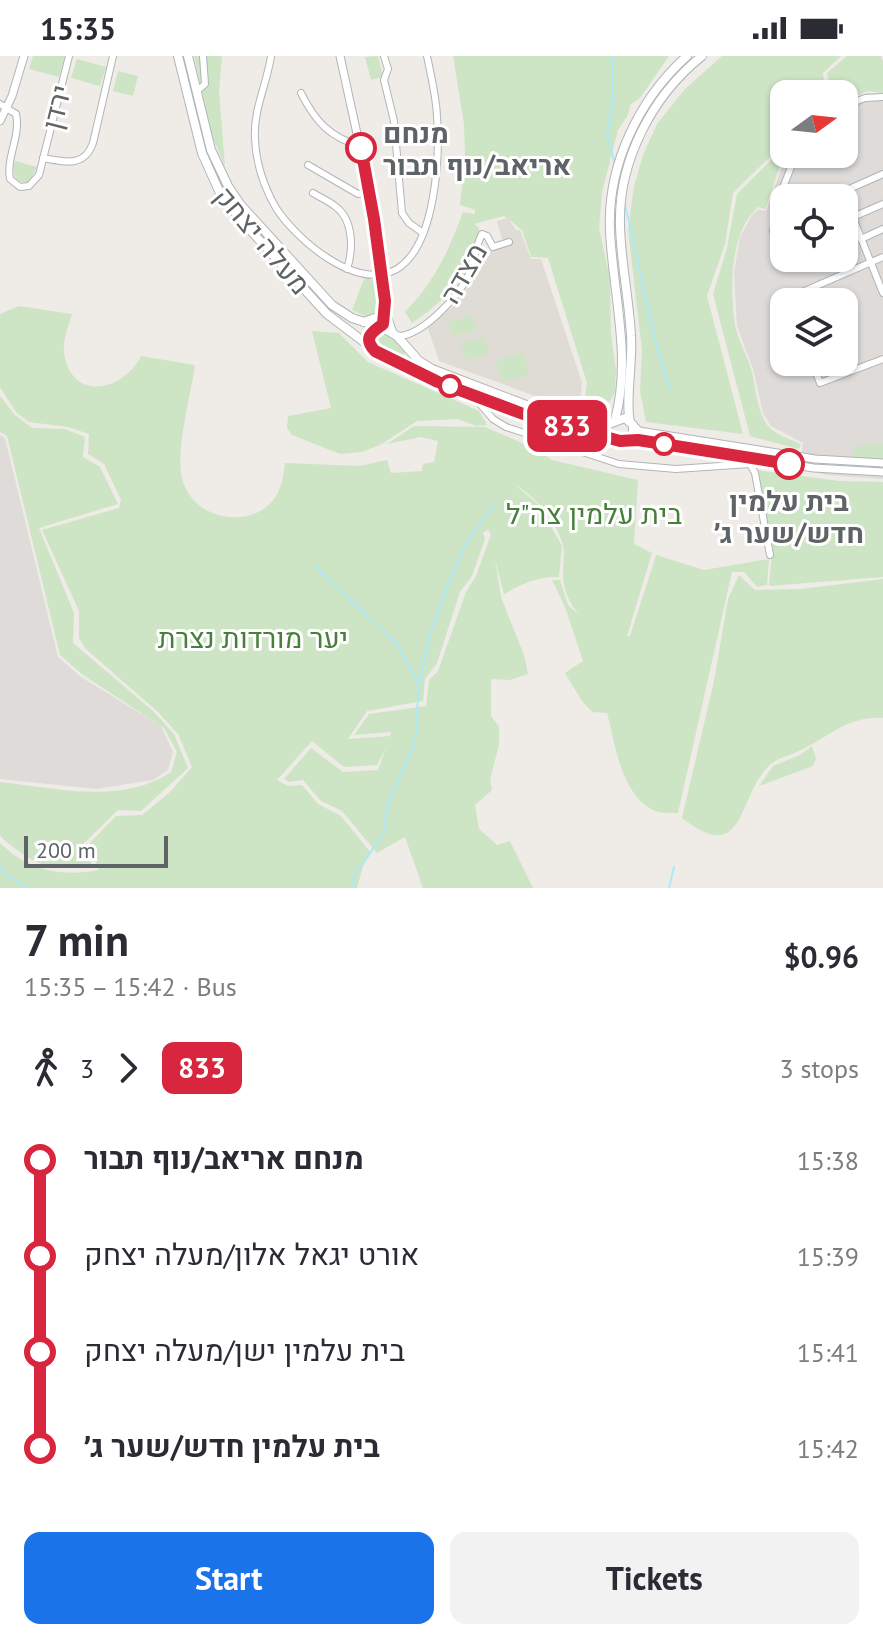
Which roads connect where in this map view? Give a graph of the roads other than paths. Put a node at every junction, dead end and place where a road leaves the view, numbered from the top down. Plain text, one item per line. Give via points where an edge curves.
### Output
1 (24, 56) edge
2 (69, 56) edge
3 (113, 56) edge
4 (178, 56) edge
5 (188, 56) edge
6 (203, 56) edge
7 (271, 56) edge
8 (340, 56) edge
9 (384, 56) edge
10 (427, 56) edge
11 (687, 56) edge
12 (702, 56) edge
13 (197, 91) junction
14 (301, 93) dead end
15 (883, 97) edge
16 (858, 101) edge
17 (3, 106) edge
18 (0, 121) edge
19 (361, 146) junction
20 (43, 158) junction
21 (308, 165) dead end
22 (883, 174) edge
23 (858, 185) edge
24 (313, 193) dead end
25 (370, 193) junction
26 (883, 204) edge
27 (858, 216) edge
28 (883, 229) edge
29 (858, 231) edge
30 (423, 233) junction
31 (861, 239) junction
32 (509, 242) dead end
33 (883, 257) edge
34 (871, 262) junction
35 (347, 269) junction
36 (381, 273) junction
37 (811, 288) edge
38 (883, 293) edge
39 (384, 302) junction
40 (360, 322) junction
41 (379, 327) junction
42 (415, 330) junction
43 (395, 335) junction
44 (409, 348) junction
45 (375, 351) junction
46 (883, 359) edge
47 (392, 360) junction
48 (858, 369) edge
49 (817, 376) edge
50 (838, 376) edge
51 (471, 394) junction
52 (614, 421) junction
53 (632, 423) junction
54 (616, 440) junction
55 (627, 440) junction
56 (722, 453) junction
57 (883, 463) edge
58 (697, 468) junction
59 (883, 474) edge
60 (770, 555) dead end

1 - 17 street
2 - 20 street, ירדן
3 - 20 street via 87,155 75,163
4 - 45 main road, מעלה יצחק via 202,153 219,191 309,296
5 - 13 main road, מעלה יצחק
6 - 13 street via 205,84
7 - 35 street via 255,117 263,179 291,227
8 - 19 street
9 - 30 street via 402,213
10 - 30 street via 438,138
11 - 52 main road via 643,108 616,174 610,229 622,352
12 - 53 main road via 651,113 624,185 620,229 631,338
13 - 40 main road, מעלה יצחק via 211,150 233,195 325,298
14 - 19 street via 324,128
15 - 16 street
17 - 18 street
17 - 20 street via 16,114 18,123 9,167 13,183 34,183
19 - 25 street
21 - 25 street via 358,194
22 - 23 street
24 - 35 street via 337,207 344,218 352,248
25 - 36 street
26 - 27 street
28 - 31 street
29 - 31 street
30 - 36 street via 402,265
31 - 34 street
32 - 42 street, מצדה via 493,247 482,234 457,293
33 - 34 street
34 - 37 street
34 - 38 street
35 - 36 street
36 - 39 street
39 - 40 main road via 377,319
39 - 41 street
39 - 43 street
40 - 41 main road, מעלה יצחק
41 - 43 main road, מעלה יצחק
41 - 45 main road via 369,336
42 - 43 street, מצדה
42 - 44 street, מצדה
43 - 44 main road, מעלה יצחק
44 - 47 main road via 405,360
44 - 52 main road via 432,369 529,406 601,425
45 - 47 main road, מעלה יצחק
46 - 48 street
47 - 51 main road
49 - 50 street via 820,383
51 - 54 main road
51 - 58 street via 499,424 557,445 619,464
52 - 53 main road
52 - 54 main road via 610,431
53 - 55 main road
53 - 57 street via 639,431 815,459
54 - 55 main road
55 - 56 street
56 - 58 street
56 - 59 street
58 - 60 street via 754,466

